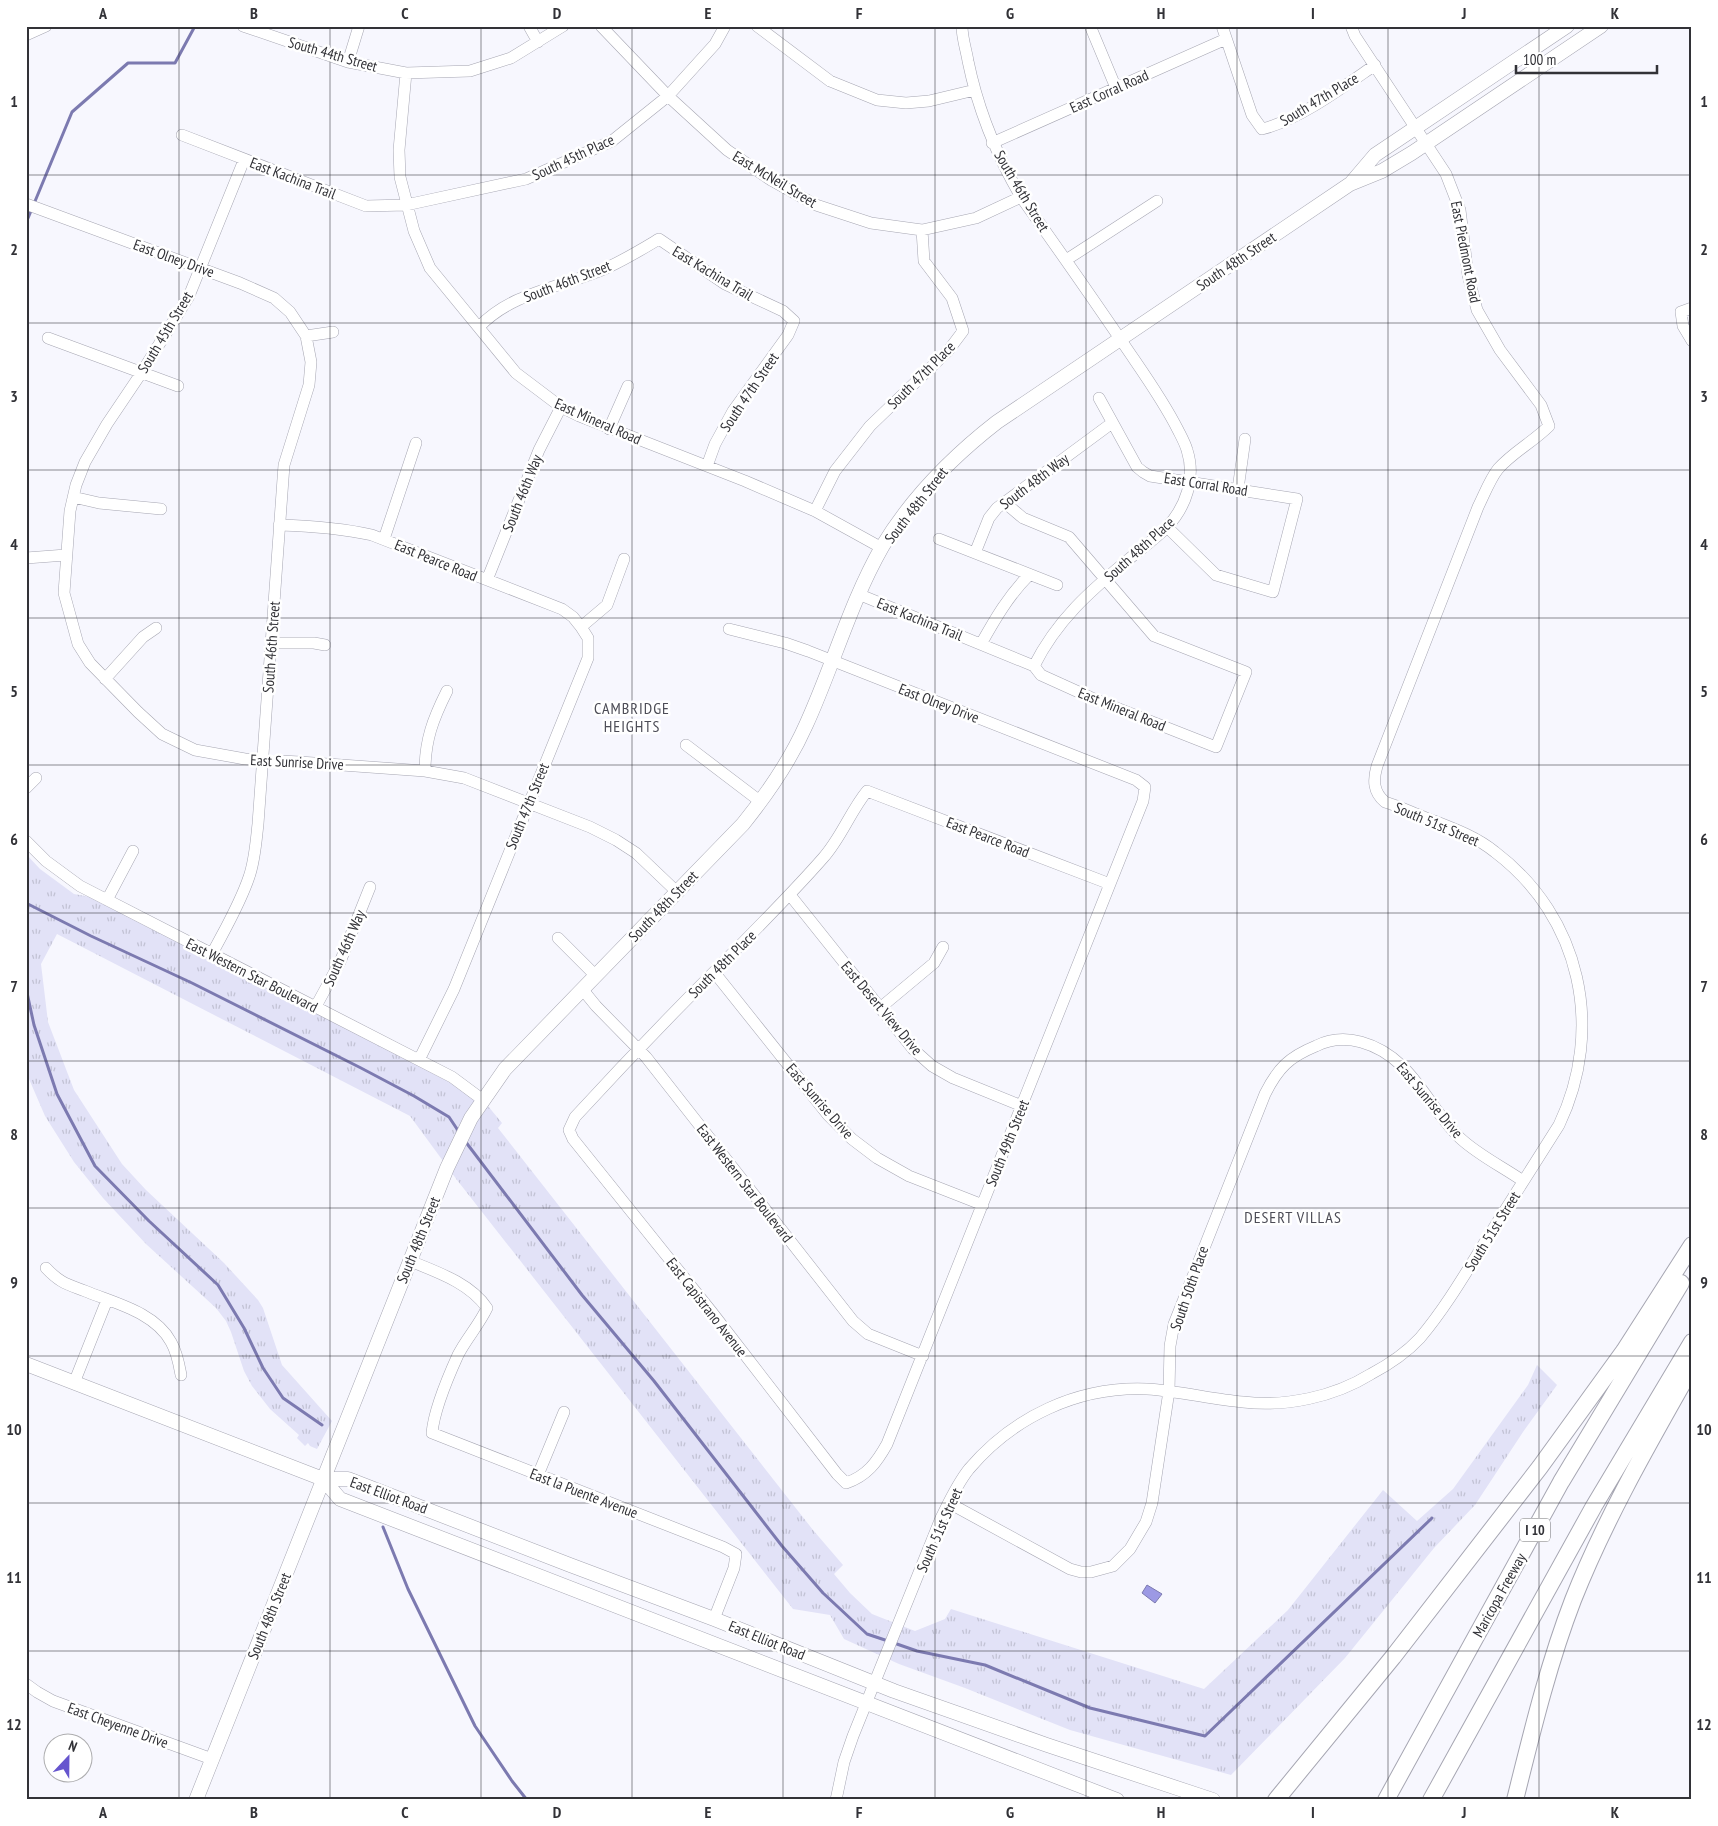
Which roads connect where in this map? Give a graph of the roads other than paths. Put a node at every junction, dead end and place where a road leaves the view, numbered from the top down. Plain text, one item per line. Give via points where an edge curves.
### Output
1 (243, 26) edge
2 (359, 26) edge
3 (529, 26) edge
4 (563, 26) edge
5 (600, 26) edge
6 (725, 26) edge
7 (757, 26) edge
8 (962, 26) edge
9 (1222, 26) edge
10 (1351, 26) edge
11 (1567, 26) edge
12 (1601, 26) edge
13 (41, 27) edge
14 (1090, 28) dead end
15 (26, 34) edge
16 (1226, 39) junction
17 (538, 42) junction
18 (348, 62) junction
19 (1375, 65) junction
20 (406, 73) junction
21 (1116, 88) junction
22 (975, 90) junction
23 (668, 96) junction
24 (1416, 129) junction
25 (182, 135) dead end
26 (992, 143) junction
27 (1426, 143) junction
28 (244, 160) junction
29 (1350, 184) junction
30 (1021, 197) junction
31 (1157, 201) dead end
32 (26, 204) edge
33 (406, 205) junction
34 (922, 230) junction
35 (659, 239) joint
36 (1066, 260) junction
37 (201, 268) junction
38 (1687, 310) edge
39 (794, 321) joint
40 (479, 327) junction
41 (333, 332) dead end
42 (306, 336) junction
43 (48, 338) dead end
44 (1120, 339) junction
45 (1692, 341) edge
46 (142, 372) junction
47 (178, 386) dead end
48 (628, 386) dead end
49 (1099, 398) dead end
50 (560, 407) junction
51 (1112, 423) junction
52 (1549, 426) joint
53 (609, 429) junction
54 (1245, 439) dead end
55 (416, 443) dead end
56 (707, 466) junction
57 (1190, 482) junction
58 (1238, 489) junction
59 (73, 497) junction
60 (1004, 502) junction
61 (161, 509) dead end
62 (815, 512) junction
63 (279, 525) junction
64 (1166, 527) junction
65 (384, 539) junction
66 (939, 539) dead end
67 (882, 548) junction
68 (975, 553) junction
69 (66, 555) junction
70 (26, 558) edge
71 (624, 559) dead end
72 (1029, 575) junction
73 (1105, 579) junction
74 (487, 580) junction
75 (1057, 585) dead end
76 (858, 594) junction
77 (581, 627) junction
78 (156, 628) dead end
79 (729, 629) dead end
80 (271, 642) junction
81 (981, 644) junction
82 (325, 645) dead end
83 (832, 661) junction
84 (1034, 666) junction
85 (105, 679) junction
86 (447, 691) dead end
87 (686, 745) dead end
88 (263, 760) junction
89 (426, 771) junction
90 (36, 778) dead end
91 (1145, 787) joint
92 (26, 788) edge
93 (867, 792) joint
94 (761, 802) junction
95 (528, 803) junction
96 (26, 841) edge
97 (133, 852) dead end
98 (1110, 884) junction
99 (370, 887) dead end
100 (677, 892) junction
101 (790, 895) junction
102 (107, 900) junction
103 (558, 938) dead end
104 (943, 947) dead end
105 (212, 954) junction
106 (714, 972) junction
107 (596, 976) junction
108 (583, 990) junction
109 (315, 1008) junction
110 (880, 1008) junction
111 (638, 1048) junction
112 (1301, 1053) joint
113 (419, 1060) junction
114 (483, 1100) junction
115 (1022, 1106) junction
116 (569, 1130) joint
117 (1523, 1180) junction
118 (982, 1205) junction
119 (1692, 1245) edge
120 (410, 1261) junction
121 (1692, 1264) edge
122 (46, 1268) dead end
123 (107, 1300) junction
124 (1692, 1342) edge
125 (922, 1356) junction
126 (26, 1364) edge
127 (1692, 1367) edge
128 (181, 1375) dead end
129 (74, 1383) junction
130 (1169, 1391) junction
131 (564, 1412) dead end
132 (538, 1475) junction
133 (323, 1480) junction
134 (846, 1483) joint
135 (948, 1503) junction
136 (570, 1566) junction
137 (562, 1586) junction
138 (714, 1619) junction
139 (875, 1683) junction
140 (26, 1684) edge
141 (867, 1704) junction
142 (212, 1759) junction
143 (196, 1800) edge
144 (836, 1800) edge
145 (1117, 1800) edge
146 (1213, 1800) edge
147 (1276, 1800) edge
148 (1386, 1800) edge
149 (1431, 1800) edge
150 (1515, 1800) edge

1 - 18 street, South 44th Street
2 - 18 street
3 - 17 street
4 - 17 street, South 44th Street
5 - 23 street, East McNeil Street
6 - 23 street, South 45th Place via 715,44
7 - 22 street via 830,81 877,100 929,101
8 - 22 street, South 46th Street
9 - 16 street
10 - 19 street, East Piedmont Road
11 - 24 main road, South 48th Street
12 - 27 main road, South 48th Street
13 - 15 street
14 - 21 street
16 - 19 street, South 47th Place via 1252,115 1262,129 1276,126 1328,97
16 - 21 street, East Corral Road
17 - 20 street, South 44th Street via 511,58 470,71
18 - 20 street, South 44th Street
19 - 24 street, East Piedmont Road
20 - 33 street, East Mineral Road via 399,150
21 - 26 street, East Corral Road
22 - 26 street, South 46th Street
23 - 33 street, South 45th Place via 612,141 526,178
23 - 34 street, East McNeil Street via 727,150 816,205 871,223
24 - 27 street, East Piedmont Road
24 - 29 main road, South 48th Street via 1375,156
25 - 28 street, East Kachina Trail
26 - 30 street, South 46th Street
27 - 29 main road, South 48th Street via 1382,171
27 - 52 street, East Piedmont Road via 1446,174 1460,210 1468,275 1477,310 1500,350 1541,405
28 - 33 street, East Kachina Trail via 366,206
28 - 37 street, South 45th Street
29 - 44 main road, South 48th Street
30 - 34 street, East McNeil Street via 976,218
30 - 36 street, South 46th Street
31 - 36 street
32 - 37 street, East Olney Drive
33 - 40 street, East Mineral Road via 430,268
34 - 62 street, South 47th Place via 924,261 952,298 963,331 948,351 870,426 835,471
35 - 39 street, East Kachina Trail via 725,284 784,311
35 - 40 street, South 46th Street via 598,272 511,303
36 - 44 street, South 46th Street
37 - 42 street, East Olney Drive via 274,298 290,312
37 - 46 street, South 45th Street via 189,296
38 - 45 street via 1683,326
39 - 56 street, South 47th Street via 788,335 733,411
40 - 50 street, East Mineral Road via 516,373
41 - 42 street
42 - 63 street, South 46th Street via 311,362 309,385 284,465
43 - 46 street
44 - 57 street, South 48th Place via 1166,406 1188,451
44 - 67 main road, South 48th Street via 972,441 927,486
46 - 47 street
46 - 59 street, South 45th Street via 85,462
48 - 53 street
49 - 51 street, East Corral Road
50 - 53 street, East Mineral Road
50 - 74 street, South 46th Way via 539,450
51 - 57 street, East Corral Road via 1143,472
51 - 60 street, South 48th Way
52 - 117 street, South 51st Street via 1498,470 1478,506 1374,775 1374,786 1385,802 1467,834 1511,865 1544,902 1570,950 1580,992 1583,1026 1577,1076 1559,1125
53 - 56 street, East Mineral Road
54 - 58 street
55 - 65 street
56 - 62 street, East Mineral Road
57 - 58 street, East Corral Road
57 - 64 street, South 48th Place via 1186,501
58 - 64 street, East Corral Road via 1297,499 1273,592 1216,576
59 - 61 street
59 - 69 street, East Sunrise Drive
60 - 68 street, South 48th Way via 989,518
60 - 73 street via 1022,518 1069,537
62 - 67 street, East Mineral Road
63 - 65 street, East Pearce Road via 349,530
63 - 80 street, South 46th Street
64 - 73 street, South 48th Place
65 - 74 street, East Pearce Road
66 - 68 street
67 - 76 main road, South 48th Street
68 - 72 street
69 - 70 street
69 - 85 street, East Sunrise Drive via 64,594 78,644 90,664
71 - 77 street via 607,604
72 - 75 street
72 - 81 street, East Kachina Trail via 1016,587
73 - 84 street, South 48th Place via 1058,626
73 - 84 street, East Mineral Road via 1154,636 1246,672 1216,747 1041,675
74 - 77 street, East Pearce Road via 562,609
76 - 81 street, East Kachina Trail
76 - 83 main road, South 48th Street
77 - 95 street, South 47th Street via 588,638 588,658
78 - 85 street via 143,637
79 - 83 street, East Olney Drive via 785,643
80 - 82 street
80 - 88 street, South 46th Street
81 - 84 street, East Kachina Trail
83 - 91 street, East Olney Drive via 1136,780
83 - 94 main road, South 48th Street via 791,756
85 - 88 street, East Sunrise Drive via 162,734 195,750 245,760
86 - 89 street via 430,729 425,754
87 - 94 street
88 - 89 street, East Sunrise Drive
88 - 105 street, South 46th Street via 258,824 249,876
89 - 95 street, East Sunrise Drive via 464,778
90 - 92 street
91 - 98 street, South 49th Street via 1144,800
93 - 98 street, East Pearce Road
93 - 101 street, South 48th Place via 825,856
94 - 100 main road, South 48th Street
95 - 100 street, East Sunrise Drive via 616,840 636,853
95 - 113 street, South 47th Street via 454,990
96 - 102 street, East Western Star Boulevard via 64,875
97 - 102 street
98 - 115 street, South 49th Street
99 - 109 street, South 46th Way via 340,962
100 - 107 main road, South 48th Street
101 - 106 street, South 48th Place
101 - 110 street, East Desert View Drive
102 - 105 street, East Western Star Boulevard
103 - 107 street
104 - 110 street via 934,964
105 - 109 street, East Western Star Boulevard
106 - 111 street, South 48th Place
106 - 118 street, East Sunrise Drive via 828,1115 852,1139 909,1176
107 - 108 main road, South 48th Street
108 - 111 street, East Western Star Boulevard
108 - 114 main road, South 48th Street via 504,1069
109 - 113 street, East Western Star Boulevard
110 - 115 street, East Desert View Drive via 913,1049 932,1066
111 - 116 street, South 48th Place via 575,1117
111 - 125 street, East Western Star Boulevard via 853,1321 868,1334
112 - 117 street, East Sunrise Drive via 1334,1040 1371,1045 1385,1052 1418,1083 1463,1140
112 - 130 street, South 50th Place via 1274,1075 1204,1245 1174,1324
113 - 114 street, East Western Star Boulevard via 452,1077
114 - 120 main road, South 48th Street via 456,1147
115 - 118 street, South 49th Street
116 - 134 street, East Capistrano Avenue
117 - 130 street, South 51st Street via 1455,1289 1418,1339 1370,1375 1352,1385 1280,1403 1241,1402
118 - 125 street, South 49th Street
119 - 147 highway via 1624,1351 1540,1467 1393,1657
120 - 132 street, East la Puente Avenue via 447,1276 480,1298 487,1308 458,1354 434,1418 432,1433
120 - 133 main road, South 48th Street
121 - 148 highway, Maricopa Freeway / I 10 via 1561,1482
122 - 123 street via 58,1280
123 - 128 street via 143,1315 161,1328 176,1354
123 - 129 street
124 - 149 highway, I 10 via 1594,1506
125 - 134 street, South 49th Street via 880,1456 871,1469
126 - 129 main road, East Elliot Road
127 - 150 highway via 1610,1517 1574,1599 1550,1666
129 - 133 main road, East Elliot Road
130 - 135 street, South 51st Street via 1146,1389 1095,1393 1041,1412 1014,1427 988,1449 968,1470
130 - 135 street, South 50th Place via 1150,1512 1130,1549 1113,1566 1091,1572 1070,1569
131 - 132 street
132 - 138 street, East la Puente Avenue via 736,1554 734,1568
133 - 136 main road, East Elliot Road via 348,1478
133 - 137 main road, East Elliot Road via 340,1499
133 - 142 main road, South 48th Street
135 - 139 street, South 51st Street
136 - 137 main road
136 - 138 main road, East Elliot Road
137 - 141 main road, East Elliot Road
138 - 139 main road, East Elliot Road
139 - 141 street, South 51st Street
139 - 146 main road, East Elliot Road
140 - 142 street, East Cheyenne Drive via 53,1701
141 - 144 street, South 51st Street via 844,1762
141 - 145 main road, East Elliot Road
142 - 143 main road, South 48th Street

